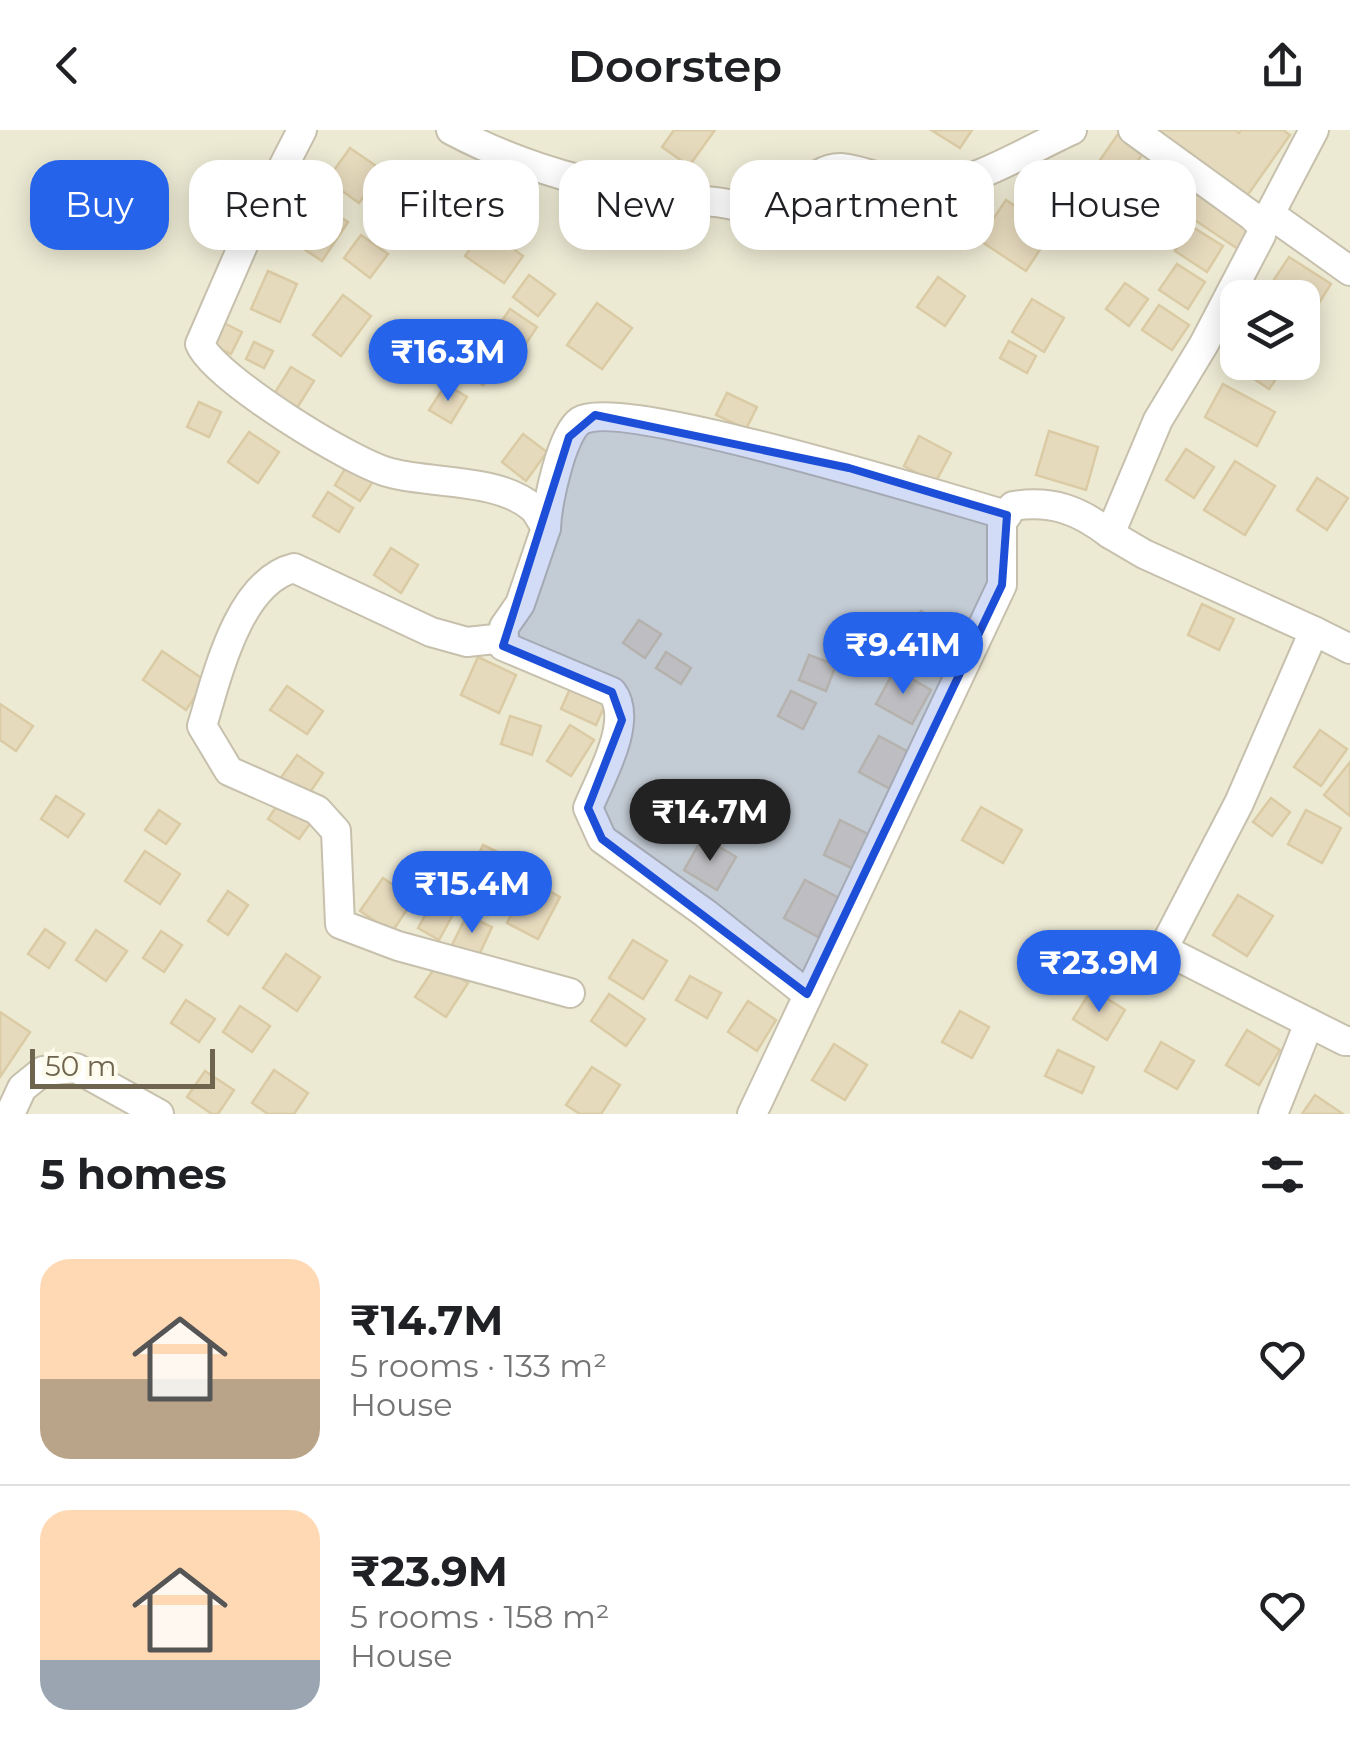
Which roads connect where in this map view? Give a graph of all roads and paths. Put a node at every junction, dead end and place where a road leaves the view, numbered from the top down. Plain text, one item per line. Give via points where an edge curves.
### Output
1 (302, 130) edge
2 (451, 130) edge
3 (1072, 130) edge
4 (1133, 130) edge
5 (1314, 130) edge
6 (1267, 220) junction
7 (1350, 270) edge
8 (1007, 516) junction
9 (546, 528) junction
10 (1110, 534) junction
11 (1314, 631) junction
12 (504, 638) junction
13 (1350, 649) edge
14 (570, 993) dead end
15 (807, 994) junction
16 (1309, 1023) junction
17 (1350, 1040) edge
18 (10, 1114) edge
19 (159, 1114) edge
20 (752, 1114) edge
21 (1273, 1114) edge

1 - 9 street via 200,344 205,356 352,458 391,474 506,495 533,508
2 - 3 street via 539,170 651,196 762,209 839,168 925,188 980,174
4 - 6 street
5 - 6 street
6 - 7 street
6 - 10 street via 1158,420
8 - 9 street via 849,468 635,418 595,415 576,423 569,437
8 - 10 street via 1013,506 1040,502 1088,517
8 - 15 street via 1002,585
9 - 12 street
10 - 11 street
11 - 13 street
11 - 16 street via 1226,829 1163,949
12 - 14 street via 467,642 431,632 294,568 282,571 232,632 202,726 229,771 317,810 336,831 340,924
12 - 15 street via 503,646 620,701 622,720 588,808 602,839
15 - 20 street
16 - 17 street
16 - 21 street
18 - 19 street via 22,1088 43,1071 76,1068

